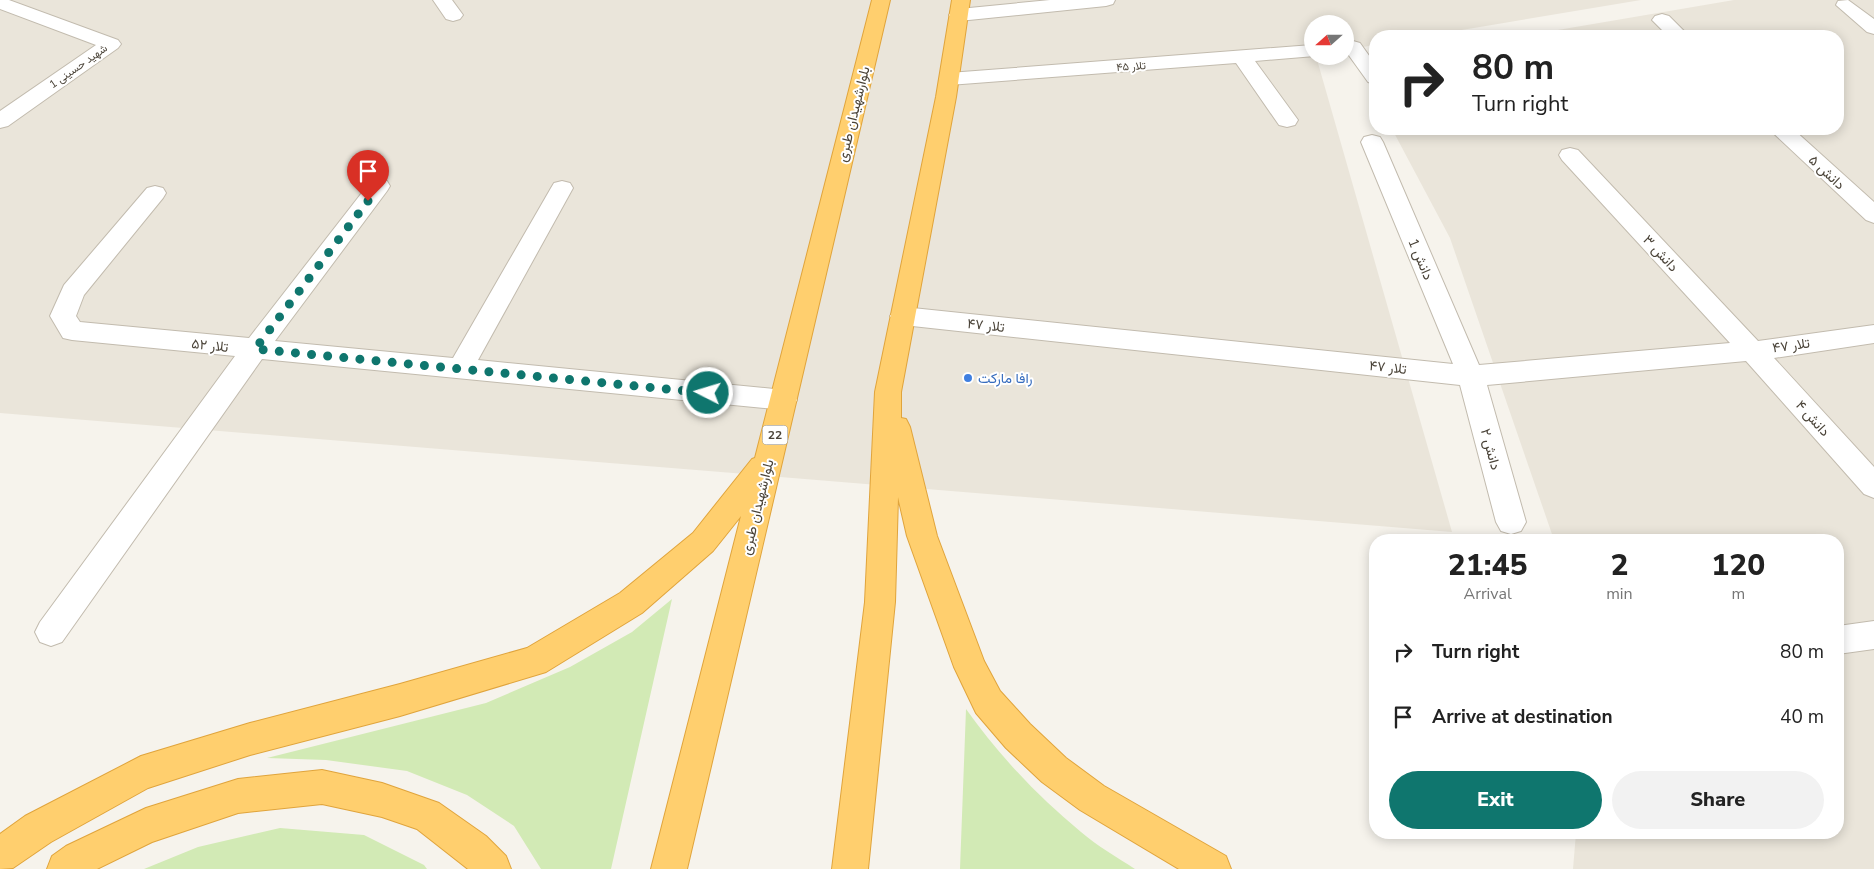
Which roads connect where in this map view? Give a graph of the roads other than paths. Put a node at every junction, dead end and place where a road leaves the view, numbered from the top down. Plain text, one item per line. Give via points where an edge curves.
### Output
1 (881, 0) edge
2 (1106, 0) edge
3 (0, 3) edge
4 (1845, 5) dead end
5 (960, 7) edge
6 (1662, 20) dead end
7 (1874, 28) edge
8 (1673, 30) edge
9 (1369, 45) edge
10 (1354, 47) edge
11 (1304, 52) edge
12 (1354, 53) edge
13 (1242, 58) junction
14 (1369, 71) edge
15 (948, 79) junction
16 (0, 120) edge
17 (1287, 120) dead end
18 (1787, 135) edge
19 (1372, 142) dead end
20 (1570, 155) dead end
21 (379, 186) dead end
22 (562, 188) dead end
23 (155, 193) dead end
24 (1874, 215) edge
25 (903, 316) junction
26 (1874, 334) edge
27 (255, 349) junction
28 (1752, 351) junction
29 (460, 369) junction
30 (1471, 376) junction
31 (888, 392) junction
32 (784, 400) junction
33 (769, 458) junction
34 (1874, 486) edge
35 (1510, 522) dead end
36 (51, 632) dead end
37 (1874, 635) edge
38 (1844, 639) edge
39 (0, 855) edge
40 (65, 869) edge
41 (493, 869) edge
42 (669, 869) edge
43 (850, 869) edge
44 (1213, 869) edge

1 - 32 highway, بلوارشهیدان طبری / 22
2 - 5 street
3 - 16 street, شهید حسینی 1 via 111,44
4 - 7 street
5 - 15 highway
6 - 8 street
9 - 10 street
11 - 13 street, تلار ۴۵
12 - 14 street
13 - 15 street, تلار ۴۵
13 - 17 street
15 - 25 highway
18 - 24 street, دانش ۵
19 - 30 street, دانش 1
20 - 28 street, دانش ۳
21 - 27 street
22 - 29 street
23 - 27 street, تلار ۵۲ via 73,291 63,316 72,331
25 - 30 street, تلار ۴۷
25 - 31 highway
26 - 28 street, تلار ۴۷
27 - 29 street, تلار ۵۲
27 - 36 street
28 - 30 street, تلار ۴۷
28 - 34 street, دانش ۴
29 - 32 street, تلار ۵۲
30 - 35 street, دانش ۲
31 - 43 highway via 880,602
31 - 44 highway via 922,536 970,667 988,702 1054,770 1092,798
32 - 33 highway, بلوارشهیدان طبری / 22
33 - 39 highway via 703,542 631,602 535,660 250,739 141,773 38,830
33 - 42 highway, بلوارشهیدان طبری / 22
37 - 38 street
40 - 41 highway via 146,826 238,796 322,788 382,800 427,815 473,849

